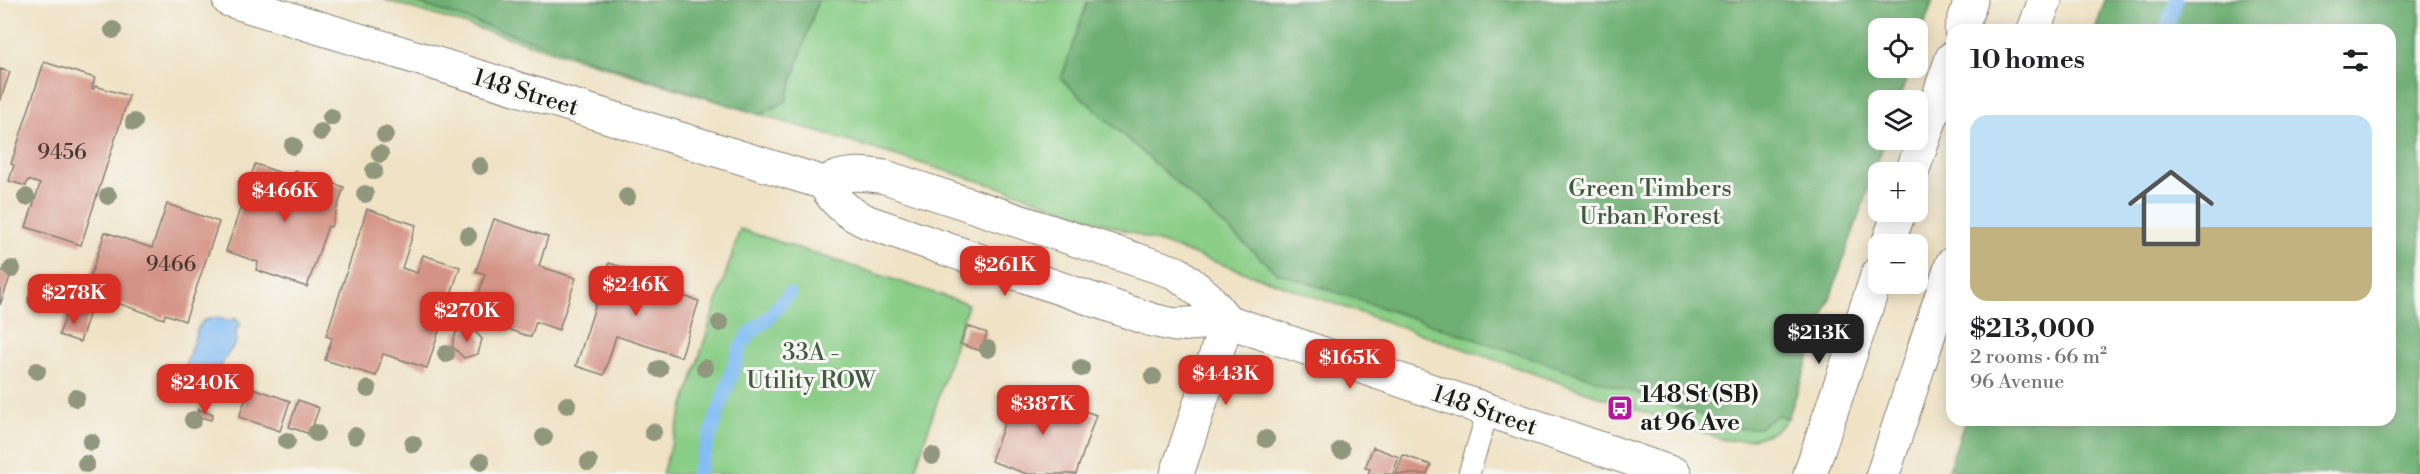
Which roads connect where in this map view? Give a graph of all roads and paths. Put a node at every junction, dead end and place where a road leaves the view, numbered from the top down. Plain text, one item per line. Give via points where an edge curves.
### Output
1 (229, 0) edge
2 (1971, 0) edge
3 (2045, 0) edge
4 (1963, 24) edge
5 (2036, 24) edge
6 (1946, 75) edge
7 (1916, 162) edge
8 (824, 183) junction
9 (1946, 282) edge
10 (1871, 294) edge
11 (1227, 321) junction
12 (1488, 411) junction
13 (1177, 474) edge
14 (1469, 474) edge
15 (1674, 474) edge
16 (1810, 474) edge
17 (1883, 474) edge

1 - 8 main road, 148 Street
2 - 4 main road
3 - 5 main road
6 - 7 main road
8 - 11 main road, 148 Street via 831,197 861,219 1108,305 1175,325
8 - 11 main road via 853,173 885,177 1177,273 1207,297
9 - 17 main road
10 - 16 main road
11 - 12 main road, 148 Street
11 - 13 main road
12 - 14 lane
12 - 15 main road, 148 Street

